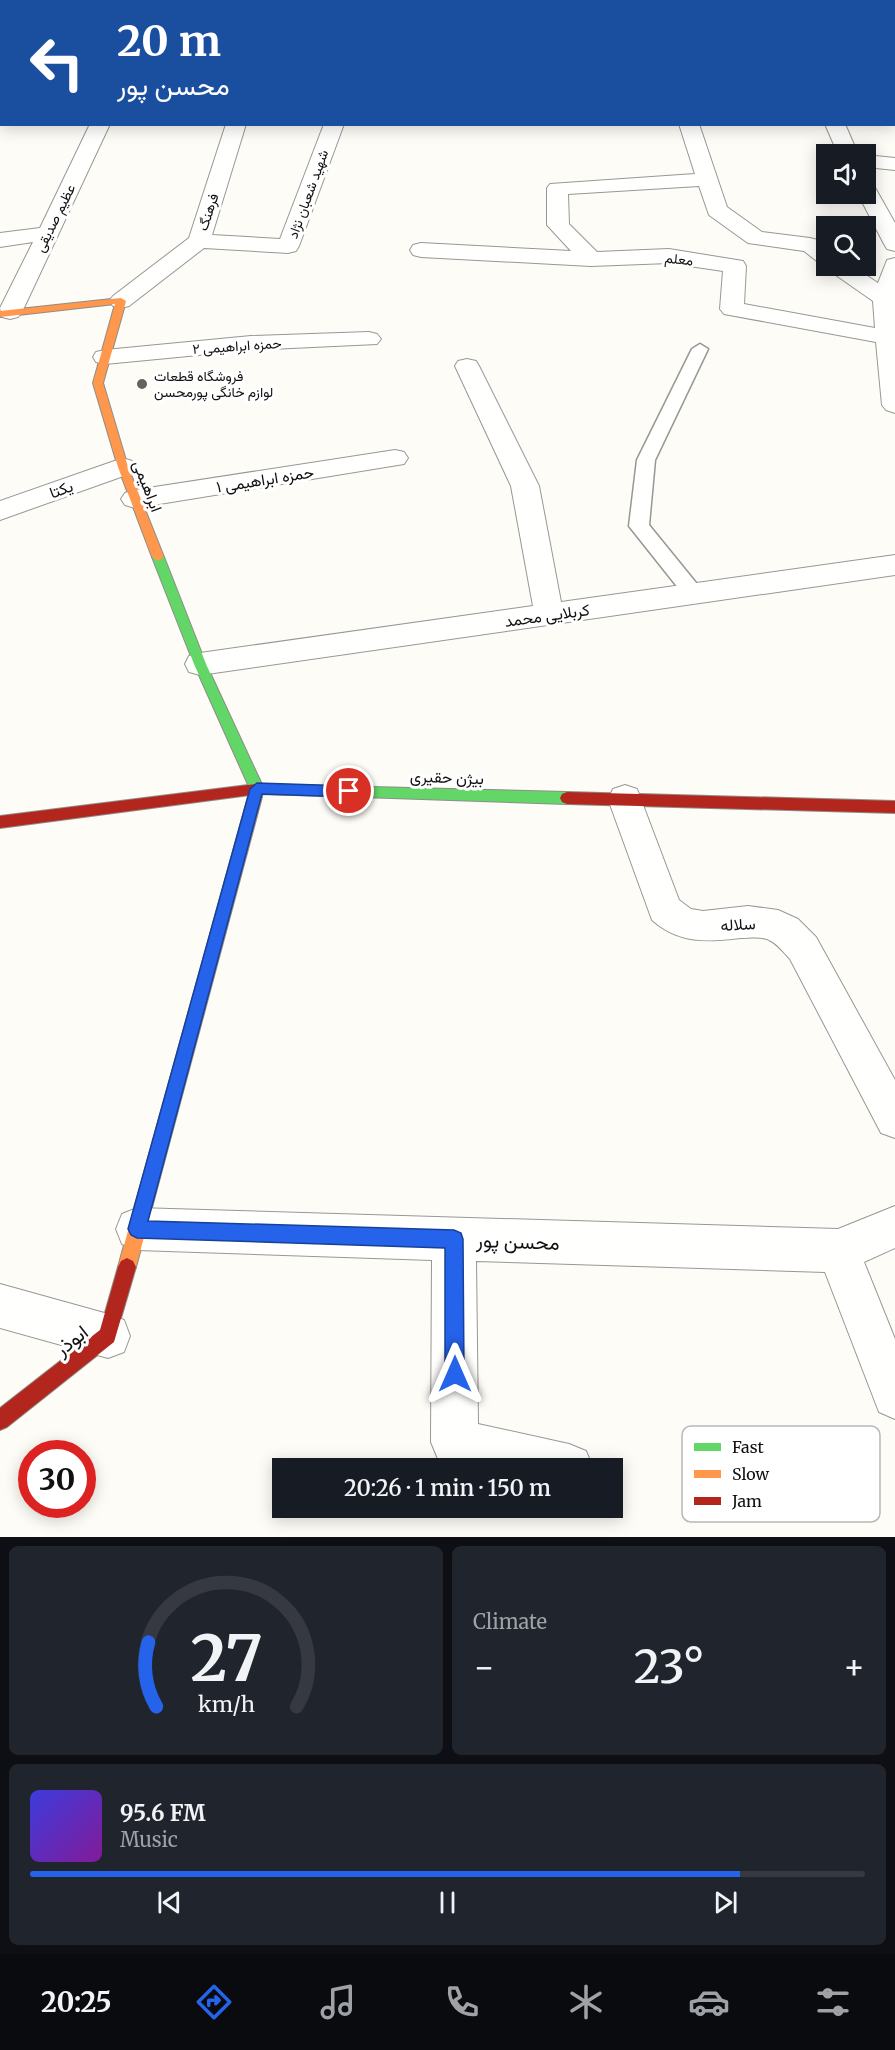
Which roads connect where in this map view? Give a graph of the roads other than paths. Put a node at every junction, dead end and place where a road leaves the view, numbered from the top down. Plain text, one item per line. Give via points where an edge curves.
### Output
1 (99, 126) edge
2 (235, 126) edge
3 (333, 126) edge
4 (690, 126) edge
5 (837, 126) edge
6 (844, 144) edge
7 (876, 162) edge
8 (895, 164) edge
9 (707, 179) junction
10 (874, 204) edge
11 (48, 233) junction
12 (0, 240) edge
13 (199, 241) junction
14 (895, 244) edge
15 (421, 250) dead end
16 (816, 250) edge
17 (591, 259) junction
18 (895, 264) edge
19 (854, 276) edge
20 (890, 298) edge
21 (121, 301) junction
22 (5, 313) edge
23 (888, 337) junction
24 (369, 339) dead end
25 (700, 350) dead end
26 (105, 357) junction
27 (467, 366) dead end
28 (895, 405) edge
29 (395, 458) dead end
30 (123, 467) junction
31 (135, 500) junction
32 (0, 511) edge
33 (895, 565) edge
34 (694, 594) junction
35 (549, 615) junction
36 (200, 664) junction
37 (257, 789) junction
38 (625, 799) junction
39 (895, 807) edge
40 (0, 822) edge
41 (895, 1119) edge
42 (895, 1227) edge
43 (137, 1229) junction
44 (454, 1239) junction
45 (838, 1251) junction
46 (0, 1306) edge
47 (108, 1336) junction
48 (895, 1396) edge
49 (0, 1420) edge
50 (525, 1458) edge

1 - 11 street, عظیم صدیقی
2 - 13 street, فرهنگ
3 - 13 street, شهید شعبان نژاد via 288,246
4 - 9 street
5 - 6 street
7 - 8 street
9 - 16 street via 717,210 756,238
9 - 17 street via 557,188 558,225
10 - 14 street
11 - 12 street
11 - 22 street, عظیم صدیقی
13 - 21 street, فرهنگ
15 - 17 street, معلم
17 - 23 street, معلم via 669,256 735,267 732,309
18 - 20 street
19 - 20 street
20 - 23 street
21 - 22 street
21 - 26 street, ابراهیمی
23 - 28 street
24 - 26 street, حمزه ابراهیمی ۲ via 251,343
25 - 34 lane via 646,460 639,525
26 - 30 street, ابراهیمی via 98,383
27 - 35 street via 525,486
29 - 31 street, حمزه ابراهیمی ۱
30 - 31 street, ابراهیمی
30 - 32 street, یکتا
31 - 36 street, ابراهیمی
33 - 34 street, کربلایی محمد
34 - 35 street, کربلایی محمد
35 - 36 street, کربلایی محمد
36 - 37 street, ابراهیمی
37 - 38 street, بیژن حقیری
37 - 40 street, بیژن حقیری
37 - 43 street, ابوذر
38 - 39 street, بیژن حقیری
38 - 41 street, سلاله via 666,909 674,920 695,927 756,921 779,927 803,948
42 - 45 street, محسن پور
43 - 44 street, محسن پور
43 - 47 street, ابوذر
44 - 45 street, محسن پور
44 - 50 street via 455,1442
45 - 48 street
46 - 47 street
47 - 49 street, ابوذر

